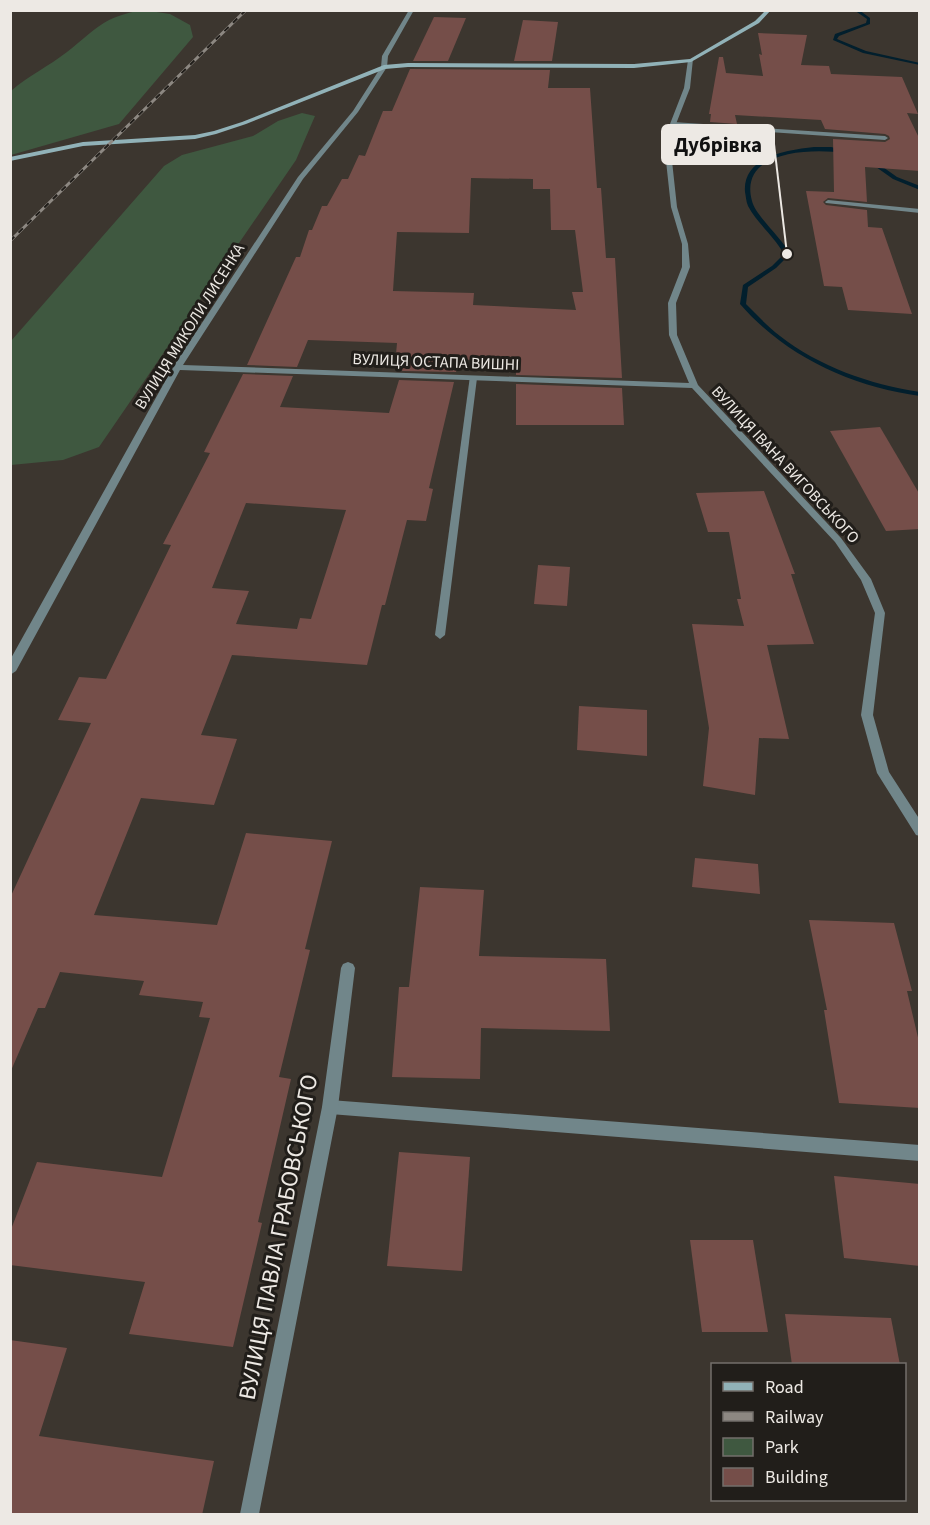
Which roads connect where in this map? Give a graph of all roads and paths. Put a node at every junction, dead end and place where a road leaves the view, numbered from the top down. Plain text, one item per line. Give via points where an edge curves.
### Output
1 (412, 10) edge
2 (769, 10) edge
3 (691, 60) junction
4 (384, 67) junction
5 (673, 124) junction
6 (885, 138) dead end
7 (10, 159) edge
8 (828, 202) dead end
9 (920, 211) edge
10 (177, 366) junction
11 (473, 378) junction
12 (694, 386) junction
13 (440, 635) dead end
14 (10, 671) edge
15 (920, 831) edge
16 (348, 968) dead end
17 (330, 1107) junction
18 (920, 1153) edge
19 (249, 1515) edge

1 - 4 street, ВУЛИЦЯ МИКОЛИ ЛИСЕНКА via 385,56
2 - 3 main road via 747,28
3 - 4 main road via 634,66
3 - 5 street, ВУЛИЦЯ ІВАНА ВИГОВСЬКОГО via 687,88
4 - 7 main road via 216,132 82,144
4 - 10 street, ВУЛИЦЯ МИКОЛИ ЛИСЕНКА via 355,112 300,178
5 - 6 street
5 - 12 street, ВУЛИЦЯ ІВАНА ВИГОВСЬКОГО via 669,161 686,267 672,303 673,335
8 - 9 street
10 - 11 street, ВУЛИЦЯ ОСТАПА ВИШНІ
10 - 14 street, ВУЛИЦЯ МИКОЛИ ЛИСЕНКА
11 - 12 street, ВУЛИЦЯ ОСТАПА ВИШНІ
11 - 13 street
12 - 15 street, ВУЛИЦЯ ІВАНА ВИГОВСЬКОГО via 838,540 867,579 880,613 867,715 883,773
16 - 17 street, ВУЛИЦЯ ПАВЛА ГРАБОВСЬКОГО
17 - 18 street
17 - 19 street, ВУЛИЦЯ ПАВЛА ГРАБОВСЬКОГО

